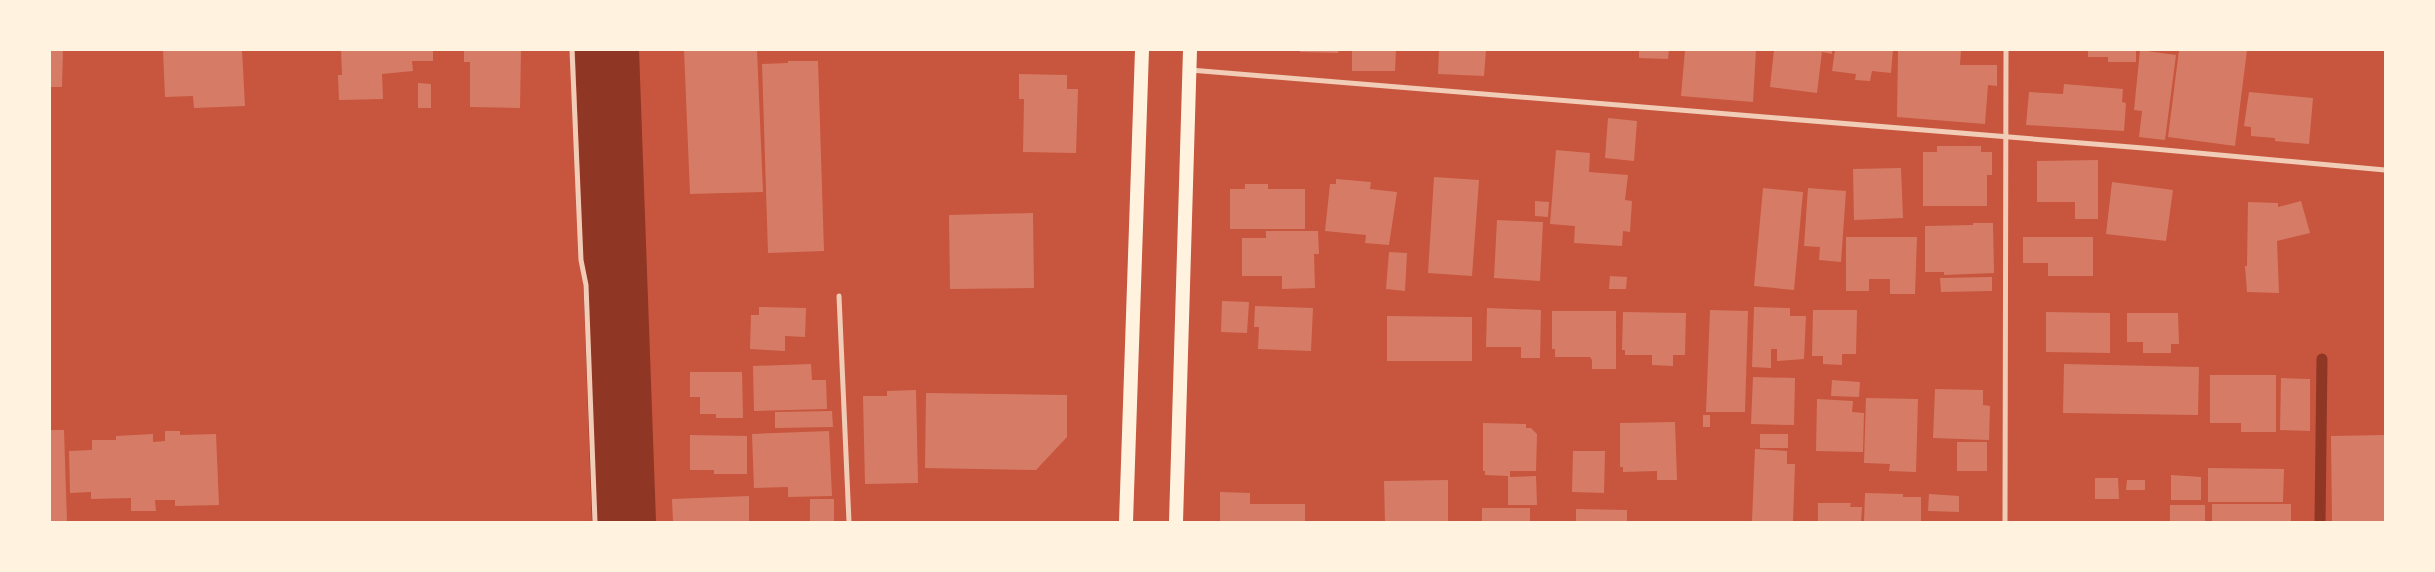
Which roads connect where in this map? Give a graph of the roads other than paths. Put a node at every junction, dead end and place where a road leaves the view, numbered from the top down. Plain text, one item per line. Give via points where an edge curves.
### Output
1 (572, 50) edge
2 (1142, 50) edge
3 (1190, 50) edge
4 (2006, 50) edge
5 (1190, 70) junction
6 (2006, 137) junction
7 (2385, 170) edge
8 (839, 296) dead end
9 (595, 522) edge
10 (849, 522) edge
11 (1126, 522) edge
12 (1176, 522) edge
13 (2006, 522) edge

1 - 9 street via 581,260 586,285
2 - 11 highway
3 - 5 highway
4 - 6 street
5 - 6 street
5 - 12 highway
6 - 7 street
6 - 13 street
8 - 10 street

